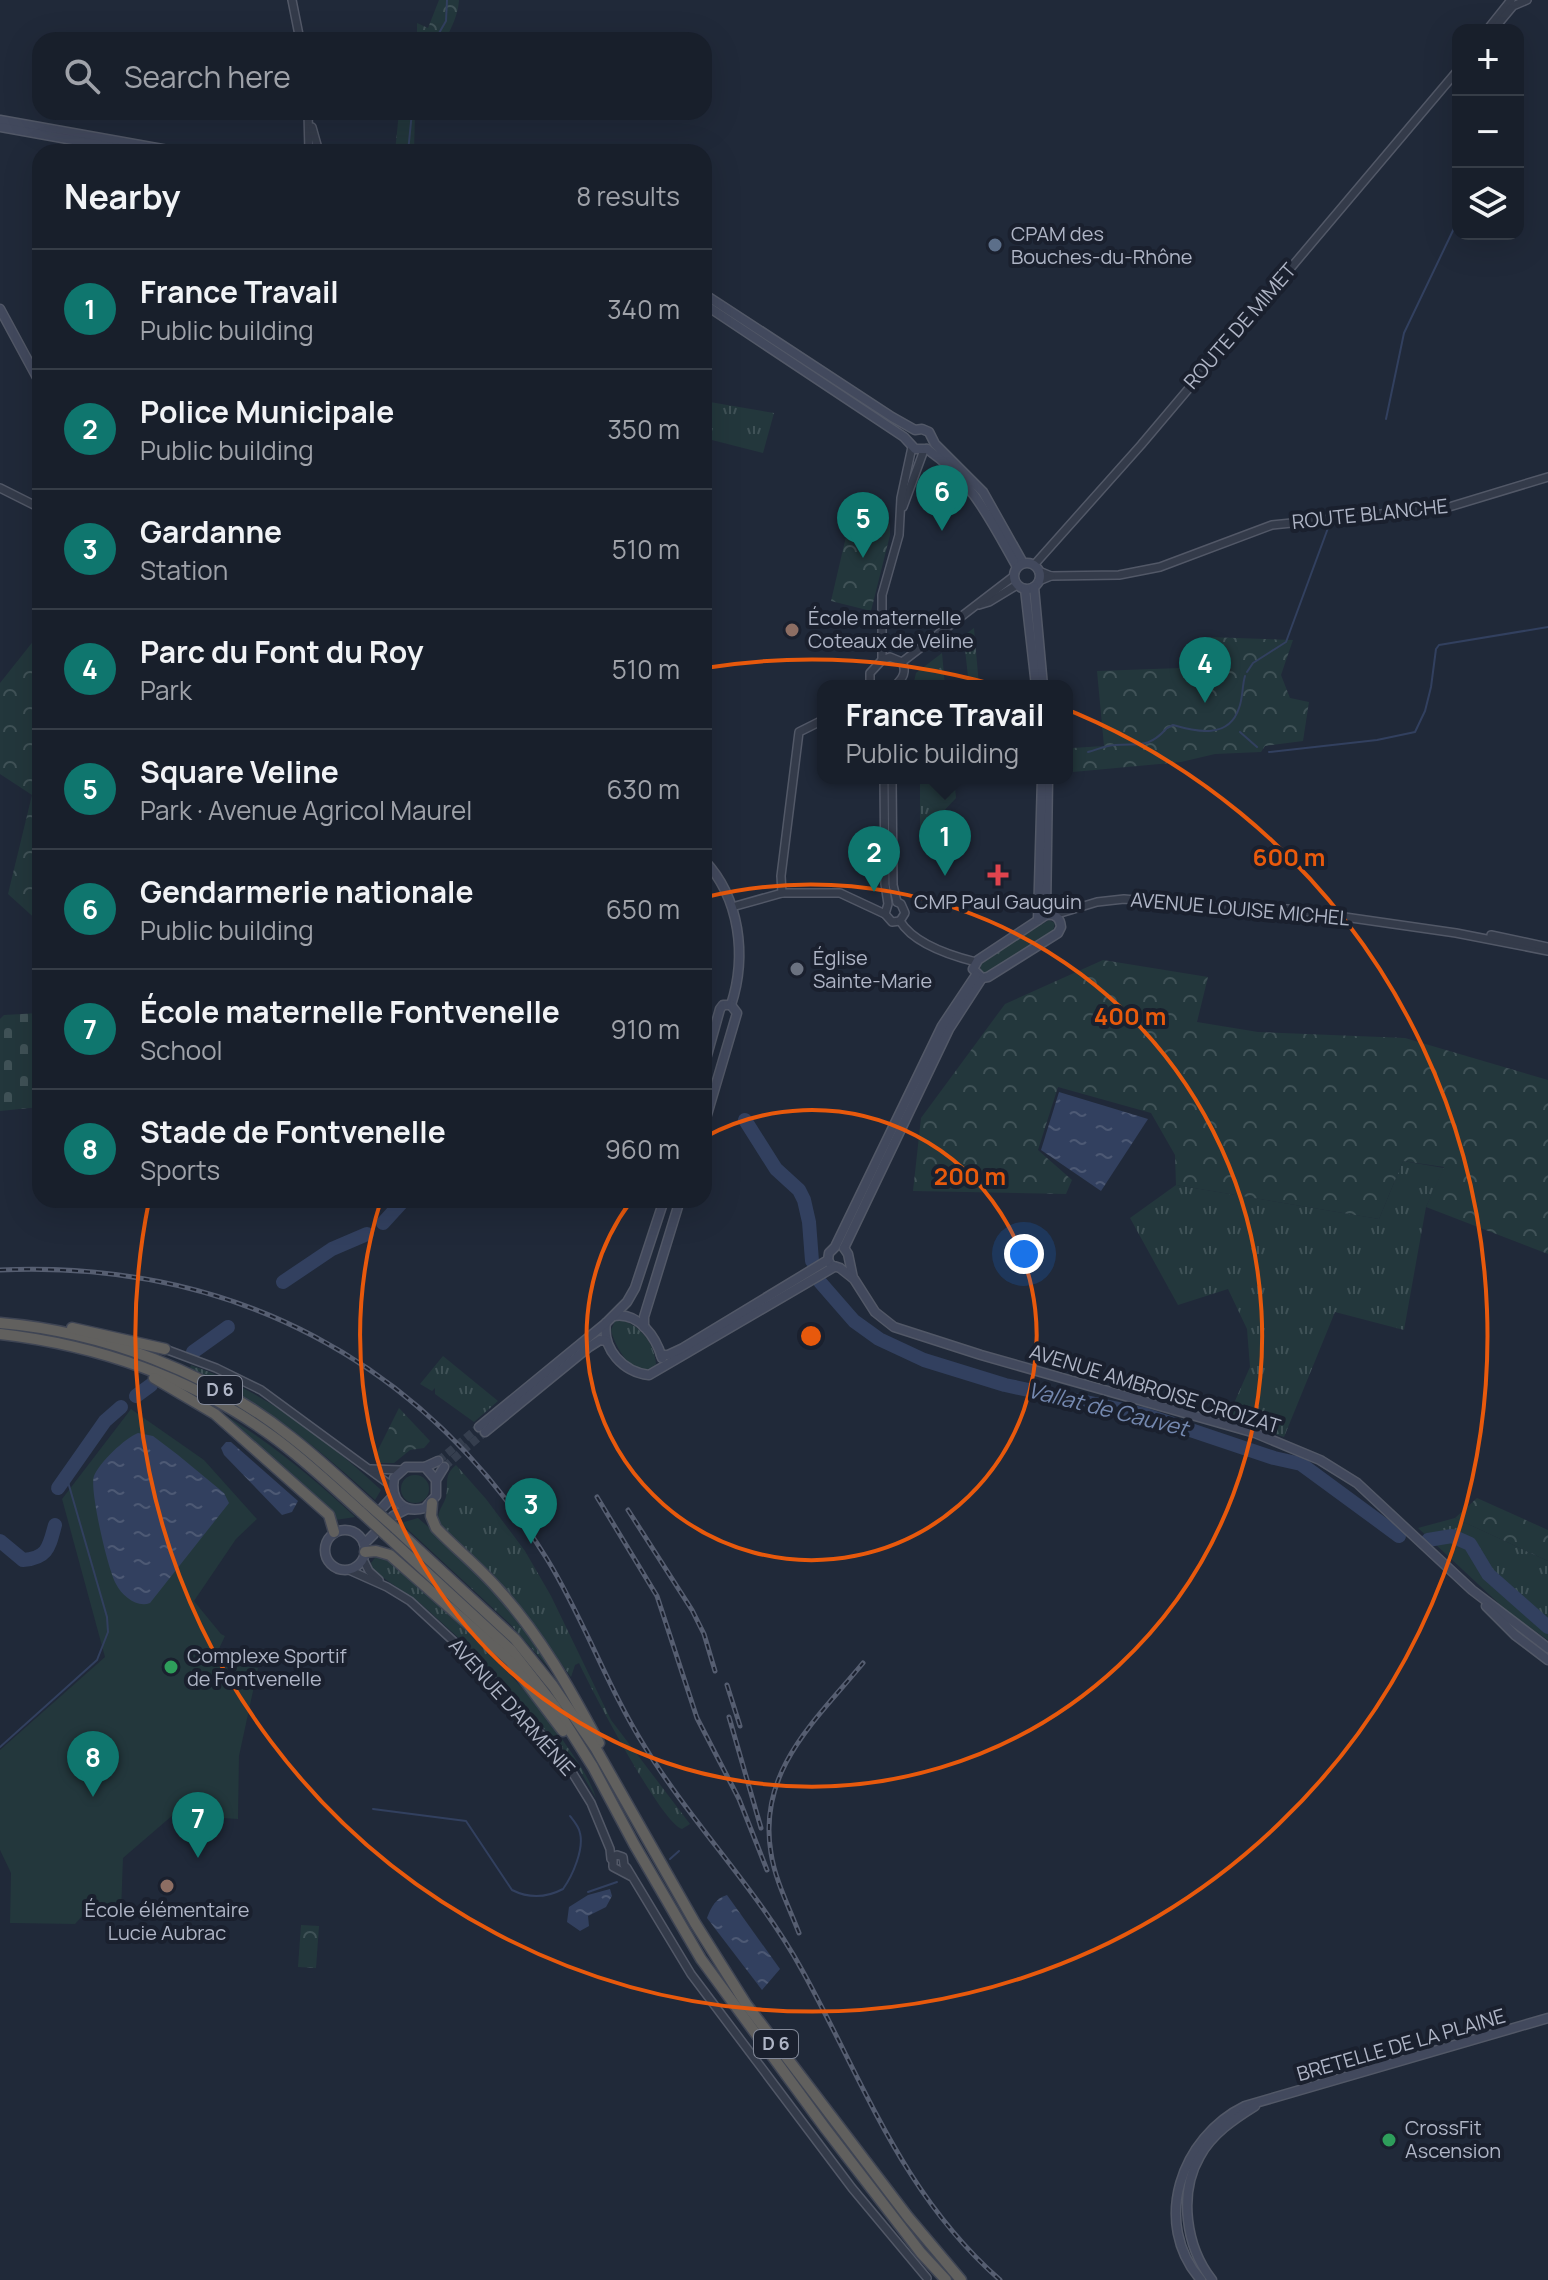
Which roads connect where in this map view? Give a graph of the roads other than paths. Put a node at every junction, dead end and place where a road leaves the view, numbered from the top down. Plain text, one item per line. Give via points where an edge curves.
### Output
1 (292, 0) edge
2 (1511, 0) edge
3 (1527, 0) edge
4 (1492, 24) edge
5 (1498, 24) edge
6 (298, 32) edge
7 (1452, 74) edge
8 (0, 120) edge
9 (308, 120) edge
10 (310, 120) edge
11 (0, 127) edge
12 (102, 142) junction
13 (110, 144) edge
14 (117, 144) edge
15 (309, 144) edge
16 (317, 144) edge
17 (712, 299) edge
18 (0, 309) edge
19 (712, 309) edge
20 (32, 368) edge
21 (915, 430) junction
22 (932, 437) junction
23 (911, 444) junction
24 (926, 449) junction
25 (1548, 477) edge
26 (0, 488) edge
27 (32, 504) edge
28 (902, 509) junction
29 (1028, 575) junction
30 (882, 660) junction
31 (902, 662) junction
32 (870, 680) edge
33 (899, 680) edge
34 (1036, 680) edge
35 (1042, 680) edge
36 (817, 723) edge
37 (884, 784) edge
38 (892, 784) edge
39 (1042, 784) edge
40 (1048, 784) edge
41 (712, 872) edge
42 (782, 893) junction
43 (892, 903) junction
44 (732, 907) junction
45 (1072, 909) junction
46 (885, 914) junction
47 (1046, 916) junction
48 (900, 921) junction
49 (1061, 927) junction
50 (1548, 949) edge
51 (976, 971) junction
52 (731, 1005) junction
53 (712, 1037) edge
54 (712, 1098) edge
55 (661, 1208) edge
56 (678, 1208) edge
57 (840, 1248) junction
58 (849, 1260) junction
59 (834, 1265) junction
60 (854, 1279) junction
61 (613, 1316) junction
62 (0, 1323) edge
63 (606, 1323) junction
64 (644, 1327) junction
65 (42, 1328) junction
66 (0, 1334) edge
67 (606, 1341) junction
68 (165, 1349) joint
69 (661, 1355) junction
70 (137, 1365) junction
71 (660, 1369) junction
72 (425, 1467) junction
73 (370, 1469) junction
74 (401, 1470) junction
75 (436, 1480) junction
76 (393, 1491) junction
77 (432, 1503) junction
78 (383, 1507) dead end
79 (408, 1509) junction
80 (364, 1513) junction
81 (393, 1516) dead end
82 (352, 1531) junction
83 (334, 1532) junction
84 (390, 1532) junction
85 (374, 1534) dead end
86 (364, 1552) junction
87 (349, 1570) junction
88 (387, 1587) junction
89 (1472, 1590) junction
90 (1548, 1648) edge
91 (1548, 1660) edge
92 (620, 1789) junction
93 (620, 1818) junction
94 (1548, 2018) edge
95 (1263, 2102) junction
96 (928, 2279) edge
97 (946, 2280) edge
98 (961, 2280) edge
99 (1201, 2280) edge
100 (1212, 2280) edge

1 - 6 street
2 - 4 street
3 - 5 street via 1513,6
7 - 29 street, ROUTE DE MIMET
8 - 12 main road
9 - 15 street
10 - 16 street
11 - 12 main road
12 - 13 main road
12 - 14 main road
17 - 21 main road
18 - 20 main road
19 - 23 main road
21 - 22 main road via 926,430
21 - 23 main road
22 - 24 main road
22 - 29 main road via 983,492
23 - 24 main road
23 - 28 street
24 - 28 street
24 - 29 main road via 975,493
25 - 29 street, ROUTE BLANCHE via 1449,507 1272,525 1160,567 1119,575
26 - 27 street
28 - 30 street via 882,595
29 - 31 street, ROUTE DE MIMET
29 - 34 main road
29 - 35 main road
30 - 31 street via 897,657
30 - 32 street
31 - 33 street via 905,672
36 - 42 street via 799,732
37 - 43 street via 885,884
38 - 43 street
39 - 47 main road
40 - 47 main road
41 - 44 main road
42 - 44 street
42 - 46 street via 840,893
43 - 46 street
43 - 48 street via 901,904 905,913
44 - 52 main road via 741,954
45 - 47 street, AVENUE LOUISE MICHEL
45 - 49 street
45 - 50 street, AVENUE LOUISE MICHEL via 1138,899 1318,912
46 - 48 street via 892,922
47 - 49 main road via 1059,918
47 - 51 main road
48 - 51 street via 906,930 963,958
49 - 51 main road via 999,971
51 - 57 main road via 942,1026
52 - 53 main road via 720,1009
52 - 54 main road via 737,1013
55 - 61 main road via 635,1288
56 - 64 main road
57 - 58 main road, AVENUE AMBROISE CROIZAT
57 - 59 main road via 829,1253
58 - 59 main road
58 - 60 main road, AVENUE AMBROISE CROIZAT
59 - 60 main road, AVENUE AMBROISE CROIZAT
59 - 69 main road
59 - 71 main road
60 - 89 main road, AVENUE AMBROISE CROIZAT via 875,1312 894,1327 1255,1433 1320,1460 1362,1487
61 - 63 main road
61 - 64 main road via 629,1316
62 - 65 highway, D 6
63 - 67 main road
63 - 67 main road via 482,1429 589,1347
64 - 69 main road
65 - 68 highway via 75,1328
65 - 80 highway, D 6 via 107,1343 222,1391 289,1435
66 - 70 highway, D 6 via 69,1345
67 - 71 main road via 630,1370 649,1375
68 - 73 street via 261,1390
69 - 71 main road
70 - 80 highway, D 6 via 247,1419
70 - 83 highway via 215,1414 329,1515
72 - 74 main road
72 - 75 main road
72 - 75 main road via 441,1464
73 - 74 street
73 - 76 street
74 - 76 main road
75 - 77 main road
76 - 78 main road
76 - 79 main road
77 - 79 main road
77 - 92 highway via 436,1528 498,1588 535,1634 584,1715
79 - 81 main road
80 - 82 main road
80 - 84 highway, D 6, bridge
82 - 83 main road
82 - 86 main road
83 - 87 main road via 325,1545 326,1557 338,1569
84 - 92 highway, D 6 via 515,1639 577,1720
84 - 93 highway, D 6 via 511,1650 569,1728
85 - 86 main road
86 - 87 main road
86 - 88 street, AVENUE D'ARMÉNIE via 369,1571
86 - 93 highway via 390,1555 510,1661
87 - 88 street, AVENUE D'ARMÉNIE
88 - 96 street, AVENUE D'ARMÉNIE via 457,1643 565,1761 613,1854 623,1857 621,1867 691,1974 889,2243
89 - 90 main road, AVENUE AMBROISE CROIZAT
89 - 91 main road, AVENUE AMBROISE CROIZAT
92 - 98 highway, D 6 via 746,2004
93 - 97 highway, D 6 via 717,1982
94 - 95 main road, BRETELLE DE LA PLAINE
95 - 99 main road, BRETELLE DE LA PLAINE via 1217,2123 1185,2166 1178,2223 1187,2259
95 - 100 main road, BRETELLE DE LA PLAINE via 1223,2128 1194,2169 1188,2222 1196,2255

